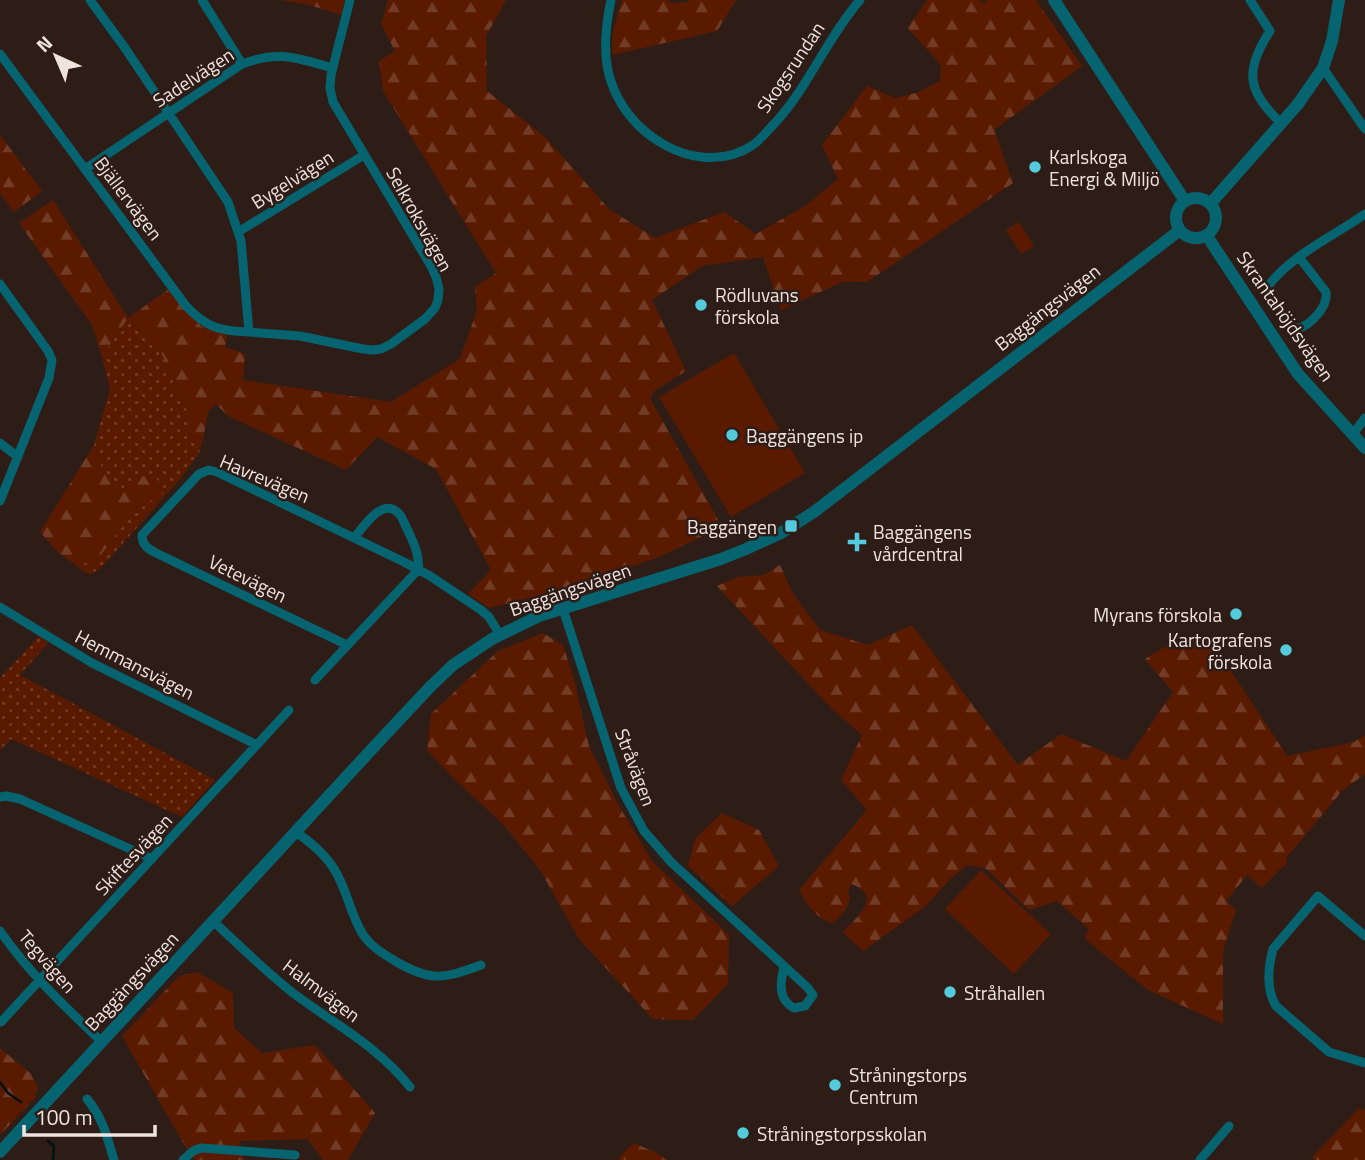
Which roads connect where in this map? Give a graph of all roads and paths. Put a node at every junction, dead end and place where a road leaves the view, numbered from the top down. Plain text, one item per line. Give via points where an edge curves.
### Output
1 (90, 0) edge
2 (202, 0) edge
3 (350, 0) edge
4 (611, 0) edge
5 (860, 0) edge
6 (1055, 0) edge
7 (1250, 0) edge
8 (1339, 0) edge
9 (0, 54) edge
10 (242, 64) junction
11 (333, 68) junction
12 (1323, 68) junction
13 (169, 113) junction
14 (1280, 123) junction
15 (1365, 129) edge
16 (364, 155) junction
17 (85, 169) junction
18 (1185, 201) junction
19 (1210, 204) junction
20 (1365, 214) edge
21 (1180, 230) junction
22 (239, 232) junction
23 (1207, 236) junction
24 (1299, 257) junction
25 (0, 284) edge
26 (249, 332) junction
27 (1365, 418) edge
28 (1353, 434) junction
29 (0, 443) edge
30 (1365, 448) edge
31 (18, 457) junction
32 (1, 501) edge
33 (142, 535) joint
34 (354, 538) junction
35 (418, 570) junction
36 (0, 607) edge
37 (563, 608) junction
38 (500, 635) junction
39 (347, 645) junction
40 (315, 680) dead end
41 (289, 710) dead end
42 (257, 745) junction
43 (0, 797) edge
44 (296, 832) junction
45 (152, 859) junction
46 (213, 921) junction
47 (0, 931) edge
48 (1365, 936) edge
49 (481, 965) dead end
50 (784, 967) junction
51 (39, 981) junction
52 (1, 1022) edge
53 (102, 1042) junction
54 (1365, 1063) edge
55 (410, 1087) dead end
56 (87, 1099) dead end
57 (1229, 1126) dead end
58 (0, 1152) edge
59 (295, 1155) dead end
60 (114, 1160) edge
61 (183, 1160) edge
62 (1200, 1160) edge

1 - 13 street
2 - 10 street
3 - 11 street, Selkroksvägen
4 - 5 street, Skogsrundan via 606,62 628,114 663,144 707,158 737,153 762,137 789,106
6 - 18 street
7 - 14 street via 1270,31 1254,64 1254,87 1259,100
8 - 12 street
9 - 17 street, Bjällervägen
10 - 11 street, Sadelvägen via 281,56
10 - 13 street, Sadelvägen
11 - 16 street, Selkroksvägen via 333,102
12 - 14 street
12 - 15 street
13 - 17 street, Sadelvägen
13 - 22 street via 222,192
14 - 19 street
16 - 22 street, Bygelvägen
16 - 26 street, Selkroksvägen via 431,266 439,289 435,308 391,344 373,350
17 - 26 street, Bjällervägen via 195,315 218,329
18 - 19 street via 1197,198
18 - 21 street via 1176,215
19 - 23 street via 1216,221
20 - 24 street
21 - 23 street via 1194,239
21 - 37 street, Baggängsvägen via 845,489 781,533 721,559
22 - 26 street
23 - 28 street, Skrantahöjdsvägen via 1298,374
24 - 24 street via 1265,290 1284,321 1297,329 1305,327 1327,299
25 - 31 street via 52,360
27 - 28 street
28 - 30 street, Skrantahöjdsvägen
29 - 31 street
31 - 32 street
33 - 34 street, Havrevägen via 199,474 209,470
33 - 39 street, Vetevägen via 146,547 156,553
34 - 35 street, Havrevägen
34 - 35 street via 376,513 391,508 401,516 417,553
35 - 38 street, Havrevägen via 489,617
35 - 39 street
36 - 42 street, Hemmansvägen via 92,663
37 - 38 street, Baggängsvägen
37 - 50 street, Stråvägen via 621,788 639,824 671,862
38 - 44 street, Baggängsvägen via 471,652 430,687
39 - 40 street
41 - 42 street, Skiftesvägen
42 - 45 street, Skiftesvägen
43 - 45 street via 20,799
44 - 46 street, Baggängsvägen
44 - 49 street via 329,861 363,934 381,953 427,976 447,976
45 - 51 street, Skiftesvägen
46 - 53 street, Baggängsvägen
46 - 55 street, Halmvägen via 286,987 375,1052
47 - 51 street, Tegvägen
48 - 54 street via 1318,896 1273,949 1269,987 1276,1006 1317,1044
50 - 50 street, Stråvägen via 813,995 806,1006 794,1008 784,1000
51 - 52 street, Skiftesvägen
51 - 53 street, Tegvägen
53 - 58 street, Baggängsvägen
56 - 60 street via 103,1122
57 - 62 street
59 - 61 street via 201,1148

